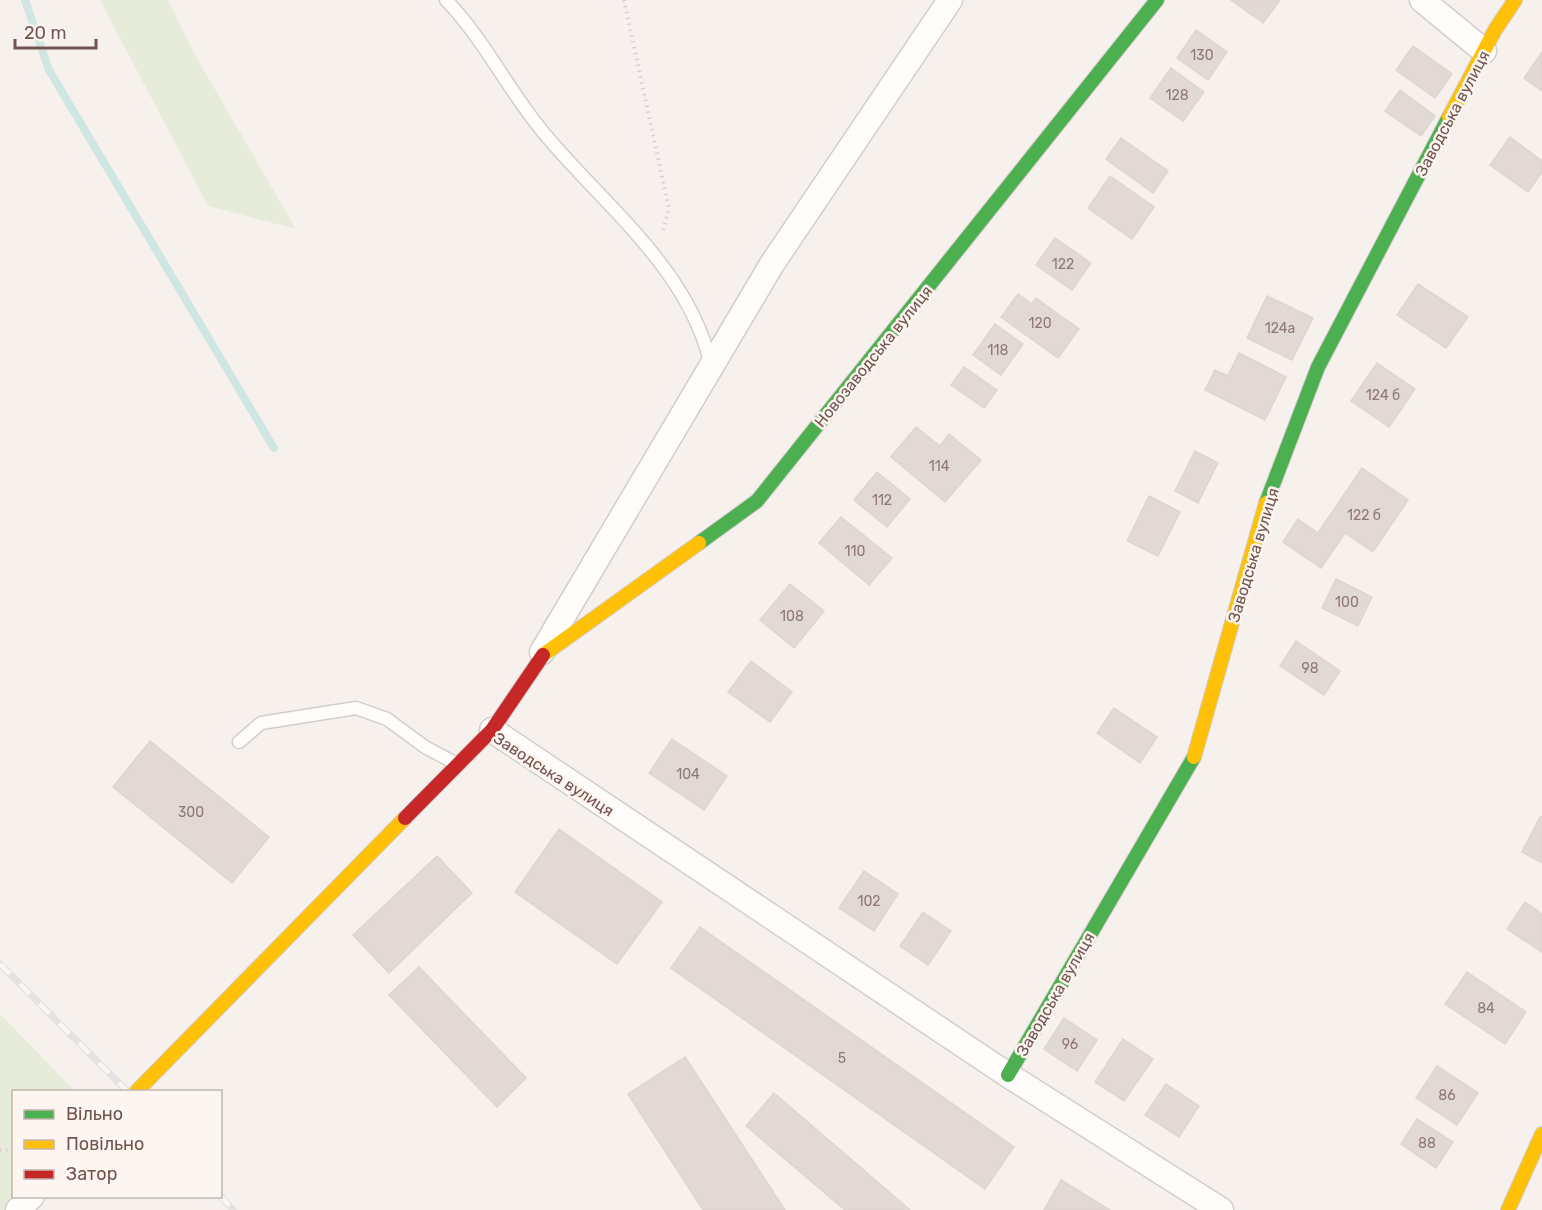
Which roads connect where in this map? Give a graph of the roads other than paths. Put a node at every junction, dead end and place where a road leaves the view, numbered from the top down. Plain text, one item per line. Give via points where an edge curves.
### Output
1 (446, 0) edge
2 (950, 0) edge
3 (1157, 0) edge
4 (1422, 0) edge
5 (1515, 0) edge
6 (1484, 51) junction
7 (711, 367) junction
8 (538, 659) junction
9 (492, 730) junction
10 (239, 742) dead end
11 (458, 765) junction
12 (1008, 1075) junction
13 (138, 1090) edge
14 (1542, 1134) edge
15 (31, 1198) edge
16 (18, 1210) edge
17 (1221, 1210) edge
18 (1508, 1210) edge

1 - 7 lane via 543,133 656,259 693,312 705,339
2 - 7 street, Новозаводська вулиця via 772,264
3 - 8 street, Новозаводська вулиця via 757,501
4 - 6 street
5 - 6 street, Заводська вулиця
6 - 12 street, Заводська вулиця via 1318,367 1259,522 1197,752
7 - 8 street, Новозаводська вулиця
8 - 9 street, Новозаводська вулиця
9 - 11 street, Заводська вулиця
9 - 12 street, Заводська вулиця
10 - 11 lane via 261,723 357,708 387,719
11 - 13 street, Заводська вулиця
12 - 17 street, Заводська вулиця
14 - 18 street
15 - 16 street

